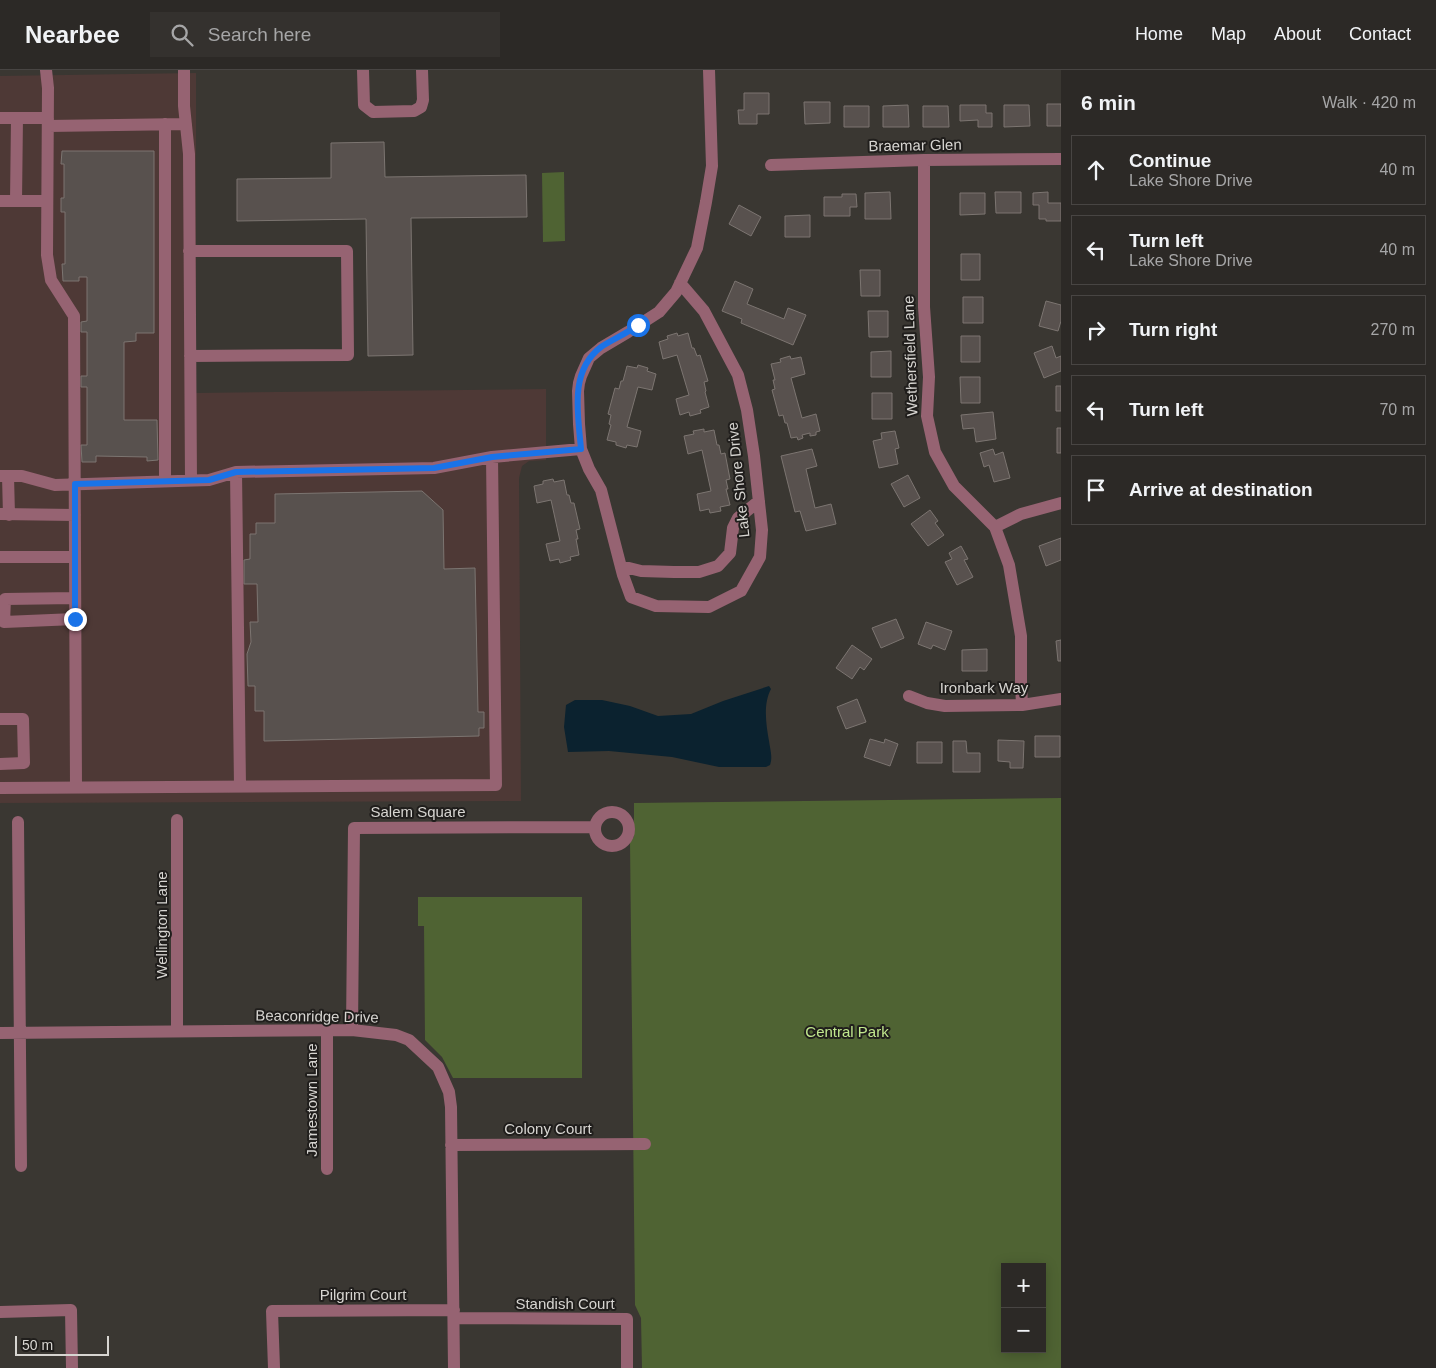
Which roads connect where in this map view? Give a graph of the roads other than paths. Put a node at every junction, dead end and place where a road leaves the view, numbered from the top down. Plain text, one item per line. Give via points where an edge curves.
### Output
1 (46, 70) edge
2 (184, 70) edge
3 (364, 70) edge
4 (422, 70) edge
5 (709, 70) edge
6 (0, 118) edge
7 (16, 118) junction
8 (48, 122) junction
9 (165, 124) junction
10 (186, 124) junction
11 (1061, 159) edge
12 (924, 160) junction
13 (771, 165) dead end
14 (0, 201) edge
15 (16, 201) junction
16 (47, 201) junction
17 (190, 252) junction
18 (680, 283) junction
19 (190, 356) junction
20 (581, 449) junction
21 (492, 457) junction
22 (236, 472) junction
23 (4, 476) edge
24 (165, 481) junction
25 (191, 481) junction
26 (75, 484) junction
27 (759, 501) junction
28 (1061, 503) edge
29 (5, 514) edge
30 (75, 515) junction
31 (995, 527) junction
32 (0, 557) edge
33 (75, 557) junction
34 (621, 566) junction
35 (75, 598) junction
36 (75, 619) junction
37 (909, 696) dead end
38 (1061, 699) edge
39 (1022, 705) junction
40 (0, 719) edge
41 (0, 764) edge
42 (240, 786) junction
43 (0, 788) edge
44 (76, 788) junction
45 (177, 820) dead end
46 (18, 822) dead end
47 (594, 827) dead end
48 (327, 1030) junction
49 (352, 1030) junction
50 (177, 1031) junction
51 (0, 1033) edge
52 (20, 1033) junction
53 (645, 1144) dead end
54 (451, 1145) junction
55 (21, 1166) dead end
56 (327, 1169) dead end
57 (0, 1312) edge
58 (454, 1314) junction
59 (72, 1368) edge
60 (274, 1368) edge
61 (454, 1368) edge
62 (627, 1368) edge

1 - 8 street
2 - 10 street
3 - 4 street via 364,105 373,112 414,111 421,107
5 - 18 street, Lake Shore Drive via 712,166 697,248
6 - 7 street
7 - 8 street
7 - 15 street
8 - 9 street
8 - 16 street
9 - 10 street
9 - 24 street
10 - 17 street
11 - 12 street, Braemar Glen
12 - 13 street, Braemar Glen
12 - 31 street, Wethersfield Lane via 924,307 929,377 926,416 935,452 954,486
14 - 15 street
15 - 16 street
16 - 26 street via 47,255 52,280 74,316
17 - 19 street
17 - 19 street via 347,251 348,317 348,355
18 - 20 street, Lake Shore Drive via 659,312 600,348 590,358 578,391
18 - 27 street, Lake Shore Drive via 704,311 738,375 747,410
19 - 25 street
20 - 21 street
20 - 34 street, Lake Shore Drive via 601,490
21 - 22 street via 434,468
21 - 42 street via 496,785
22 - 25 street via 209,480
22 - 42 street
23 - 26 street via 22,476 55,485
23 - 29 street
24 - 25 street
24 - 26 street
26 - 30 street
27 - 34 street via 738,518 733,528 730,554 718,566 699,572 674,572 641,571
27 - 34 street, Lake Shore Drive via 760,557 741,591 725,600 709,607 656,606 631,597
28 - 31 street via 1021,514
29 - 30 street
30 - 33 street
31 - 39 street, Wethersfield Lane via 1009,565 1021,636
32 - 33 street
33 - 35 street
35 - 36 street
35 - 36 street via 5,599 4,622
36 - 44 street
37 - 39 street, Ironbark Way via 945,706
38 - 39 street, Ironbark Way
40 - 41 street via 23,719 24,763
42 - 44 street
43 - 44 street
45 - 50 street, Wellington Lane
46 - 52 street
47 - 49 street, Salem Square via 354,828
48 - 49 street, Beaconridge Drive
48 - 50 street, Beaconridge Drive
48 - 56 street, Jamestown Lane
49 - 54 street, Beaconridge Drive via 396,1035 409,1040 436,1064 449,1092
50 - 52 street, Beaconridge Drive
51 - 52 street, Beaconridge Drive
52 - 55 street
53 - 54 street, Colony Court
54 - 58 street, Beaconridge Drive
57 - 59 street via 71,1310
58 - 60 street, Pilgrim Court via 272,1311
58 - 61 street, Beaconridge Drive
58 - 62 street, Standish Court via 627,1319

